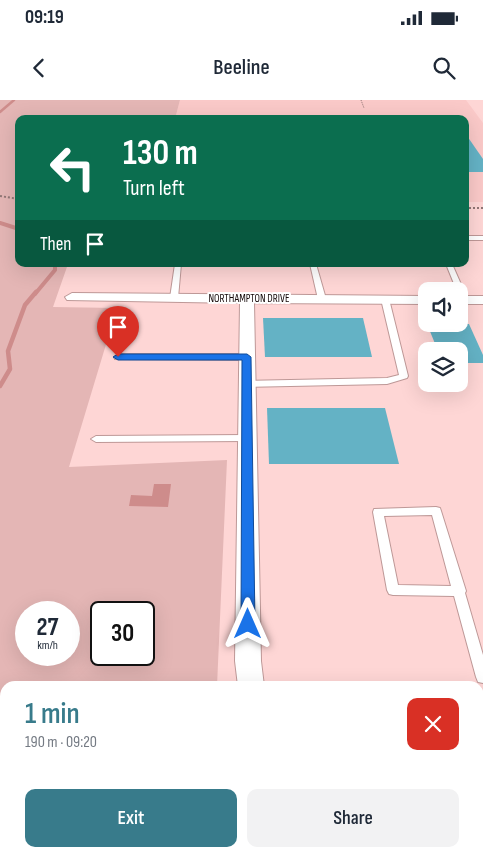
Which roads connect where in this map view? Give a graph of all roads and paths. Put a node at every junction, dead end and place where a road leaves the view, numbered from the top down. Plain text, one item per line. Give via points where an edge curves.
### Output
1 (361, 100) edge
2 (364, 108) dead end
3 (0, 196) edge
4 (15, 198) edge
5 (469, 208) edge
6 (483, 208) edge
7 (469, 238) edge
8 (483, 238) edge
9 (178, 267) edge
10 (314, 267) edge
11 (450, 267) edge
12 (455, 282) edge
13 (72, 297) dead end
14 (174, 298) junction
15 (247, 298) junction
16 (322, 299) junction
17 (385, 299) junction
18 (418, 300) edge
19 (468, 300) edge
20 (483, 300) edge
21 (118, 357) dead end
22 (247, 357) junction
23 (247, 384) junction
24 (247, 438) junction
25 (96, 439) dead end
26 (460, 591) junction
27 (483, 677) edge
28 (250, 681) edge

1 - 2 path
3 - 4 path
5 - 6 path
7 - 8 lane
9 - 14 lane
10 - 16 lane
11 - 12 lane
13 - 14 street, NORTHAMPTON DRIVE
14 - 15 street, NORTHAMPTON DRIVE
15 - 16 street, NORTHAMPTON DRIVE
15 - 22 street
16 - 17 street, NORTHAMPTON DRIVE
17 - 18 street, NORTHAMPTON DRIVE
17 - 23 lane via 404,376 387,381
19 - 20 street
21 - 22 lane
22 - 23 street
23 - 24 street
24 - 25 lane
24 - 28 street
26 - 26 lane via 436,511 378,512 393,590
26 - 27 lane

